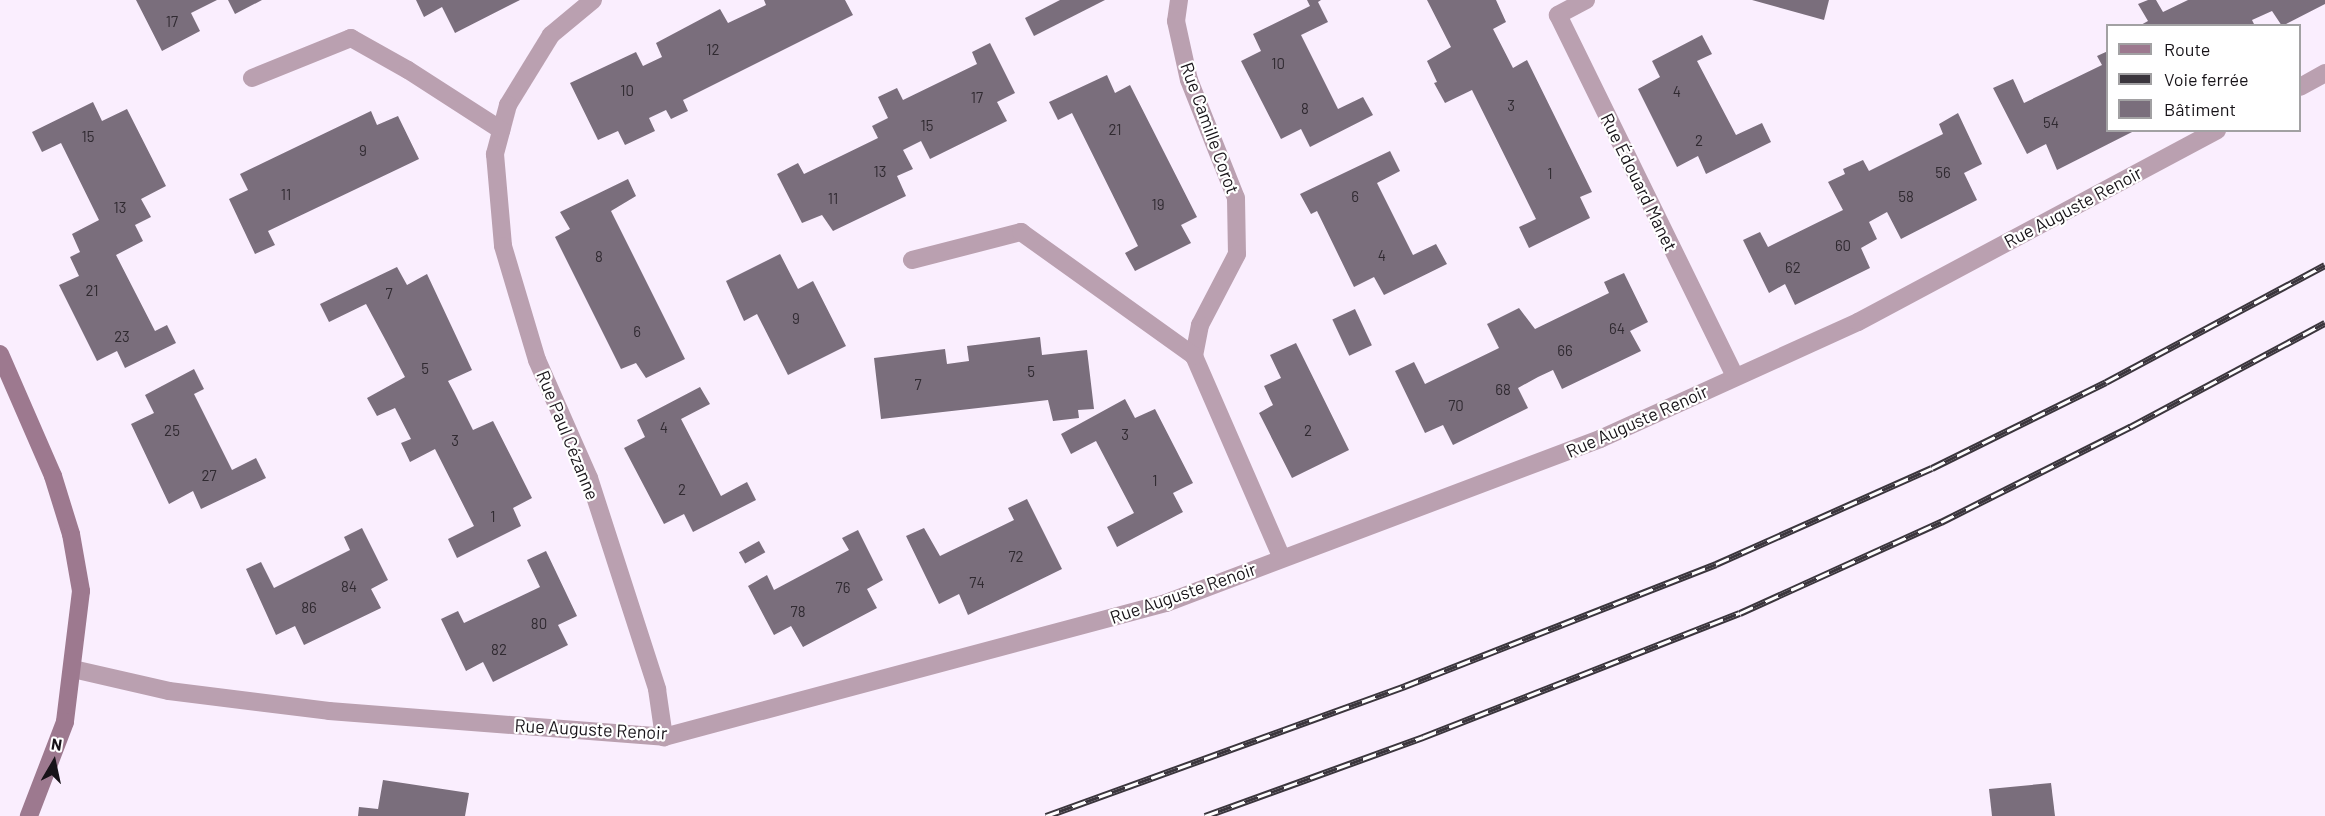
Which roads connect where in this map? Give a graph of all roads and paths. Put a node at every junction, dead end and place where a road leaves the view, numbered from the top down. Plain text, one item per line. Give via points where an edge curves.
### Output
1 (593, 0) edge
2 (1179, 0) edge
3 (1586, 0) edge
4 (2325, 73) edge
5 (252, 78) dead end
6 (2301, 86) edge
7 (501, 130) junction
8 (2213, 132) edge
9 (912, 260) dead end
10 (0, 354) edge
11 (1194, 356) junction
12 (1735, 378) junction
13 (1282, 558) junction
14 (73, 669) junction
15 (664, 737) junction
16 (29, 816) edge

1 - 7 street, Rue Paul Cézanne via 550,35 508,105
2 - 11 street, Rue Camille Corot via 1176,21 1189,81 1236,198 1237,254 1200,325
3 - 12 street, Rue Édouard Manet via 1558,15
4 - 6 street
5 - 7 street via 351,38
7 - 15 street, Rue Paul Cézanne via 495,154 503,246 537,360 589,478 657,689
8 - 12 street, Rue Auguste Renoir via 1858,322
9 - 11 street via 1020,232
10 - 14 street via 53,477 72,534 81,591
11 - 13 street
12 - 13 street, Rue Auguste Renoir via 1600,440
13 - 15 street, Rue Auguste Renoir via 1166,603
14 - 15 street, Rue Auguste Renoir via 169,691 329,711
14 - 16 street via 65,722

